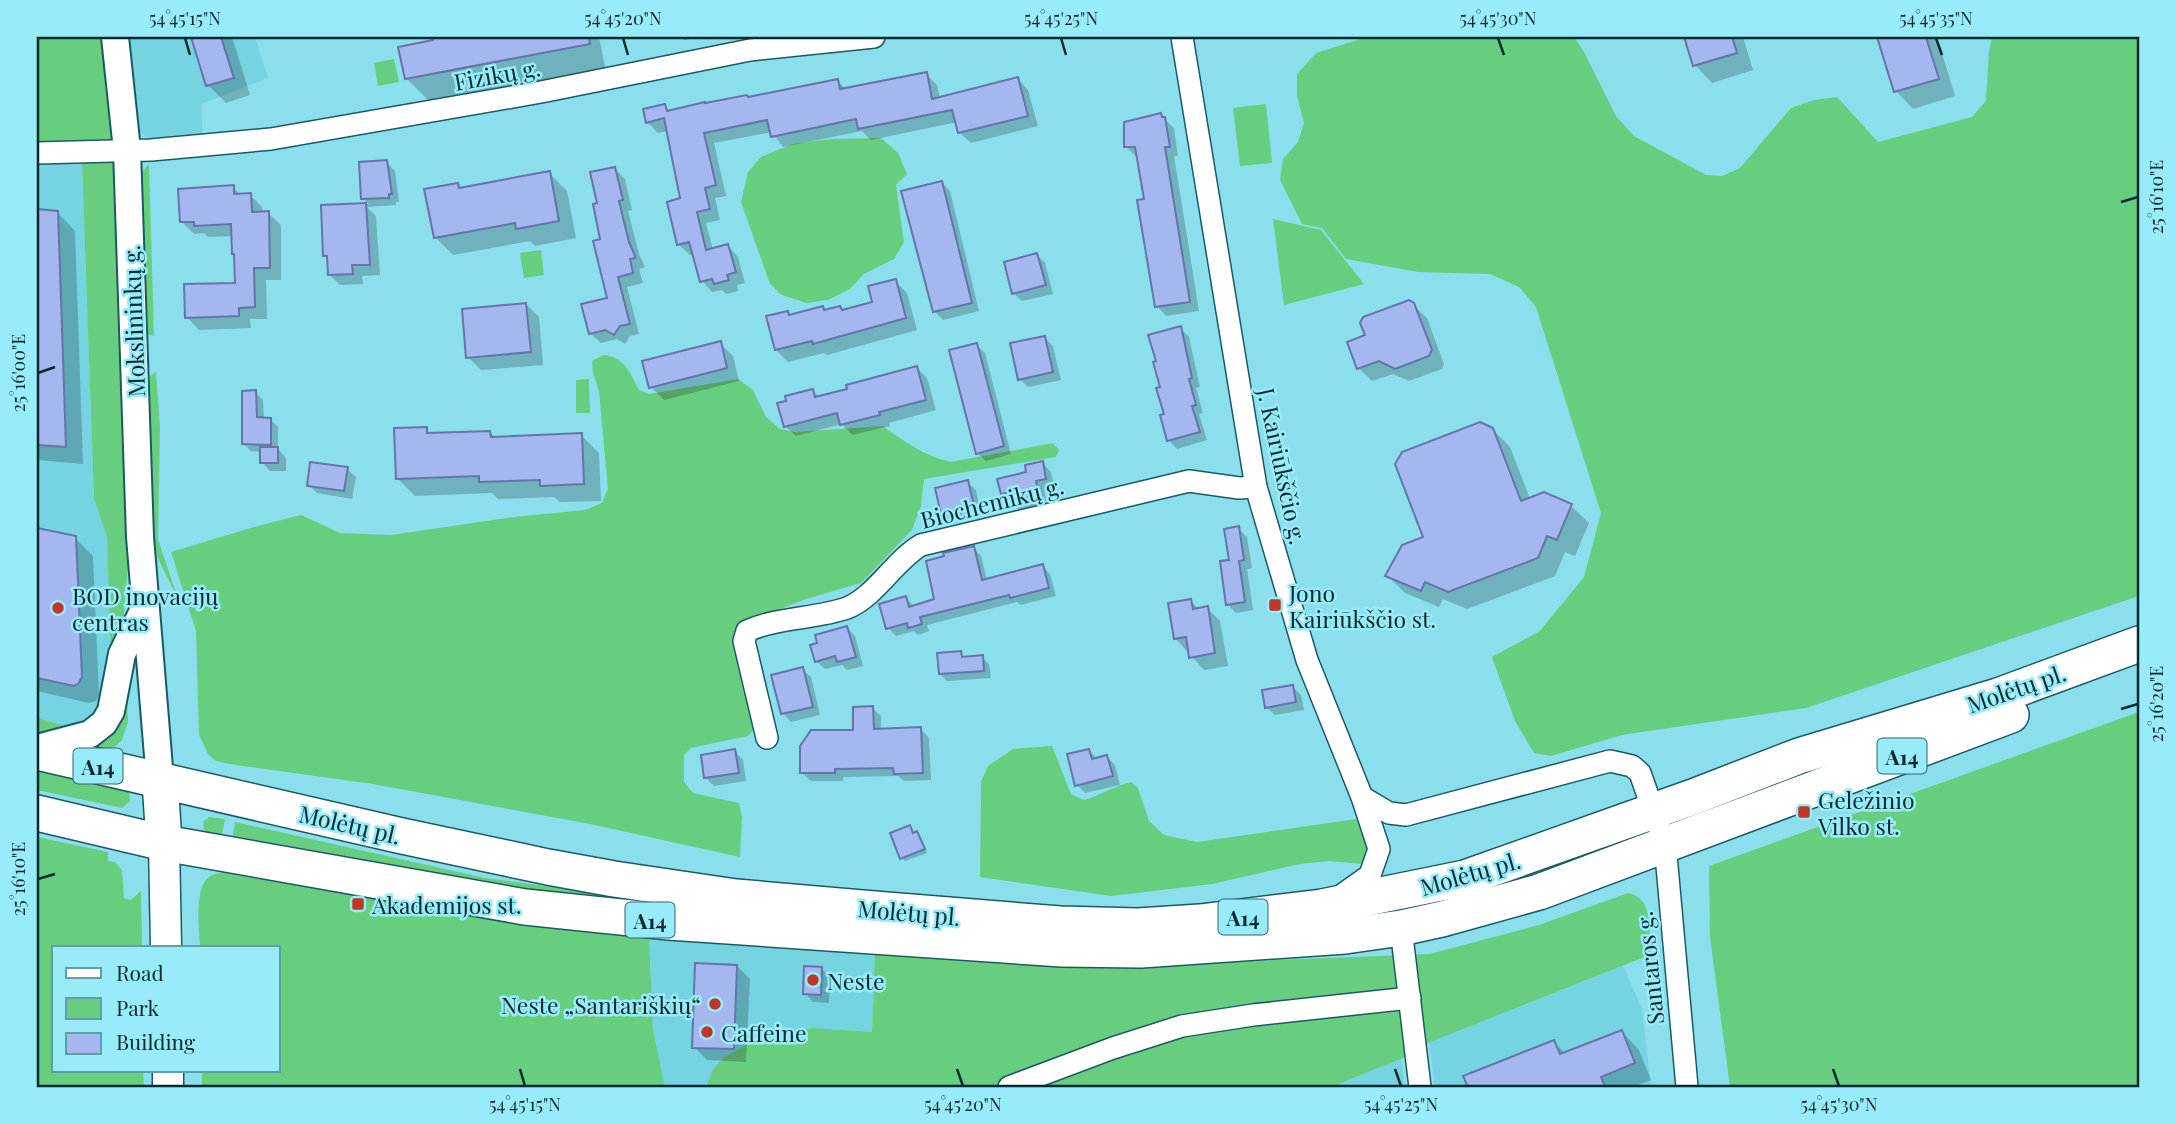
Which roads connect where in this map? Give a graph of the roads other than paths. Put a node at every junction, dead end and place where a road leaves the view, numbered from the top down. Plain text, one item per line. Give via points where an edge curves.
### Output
1 (115, 37) edge
2 (874, 37) edge
3 (1182, 37) edge
4 (127, 150) junction
5 (37, 153) edge
6 (1256, 487) junction
7 (146, 606) junction
8 (2139, 644) edge
9 (2139, 667) edge
10 (767, 738) dead end
11 (37, 750) edge
12 (160, 780) junction
13 (1362, 797) junction
14 (1654, 810) junction
15 (37, 813) edge
16 (164, 843) junction
17 (1665, 844) junction
18 (1322, 907) junction
19 (1401, 928) junction
20 (166, 946) edge
21 (1410, 999) junction
22 (1009, 1087) edge
23 (1420, 1087) edge
24 (1687, 1087) edge

1 - 4 street, Mokslininkų g.
2 - 4 street, Fizikų g. via 750,50 271,139
3 - 6 street, J. Kairiūkščio g.
4 - 5 street, Fizikų g.
4 - 7 street, Mokslininkų g.
6 - 10 street, Biochemikų g. via 1189,481 922,545 847,608 747,631 744,642
6 - 13 street, J. Kairiūkščio g. via 1307,660
7 - 11 street via 122,654 111,711 104,723 90,734
7 - 12 street, Mokslininkų g.
8 - 14 highway, Molėtų pl. / A14 via 1998,696 1799,756
9 - 17 highway, Molėtų pl. / A14
11 - 12 highway, A14
12 - 16 highway
12 - 18 highway, Molėtų pl. / A14 via 548,867 736,897 1060,924 1138,926
13 - 14 street via 1389,813 1406,815 1610,761 1632,766 1640,773
13 - 18 street, J. Kairiūkščio g. via 1379,849 1376,862 1370,874
14 - 17 street
14 - 18 highway, Molėtų pl. / A14 via 1465,877
15 - 16 highway, A14
16 - 19 highway, Molėtų pl. / A14 via 525,907 668,922 1141,950
16 - 20 main road
17 - 19 highway, Molėtų pl. / A14 via 1539,892
17 - 24 street, Santaros g.
19 - 21 street
21 - 22 street via 1253,1014 1182,1026
21 - 23 street

